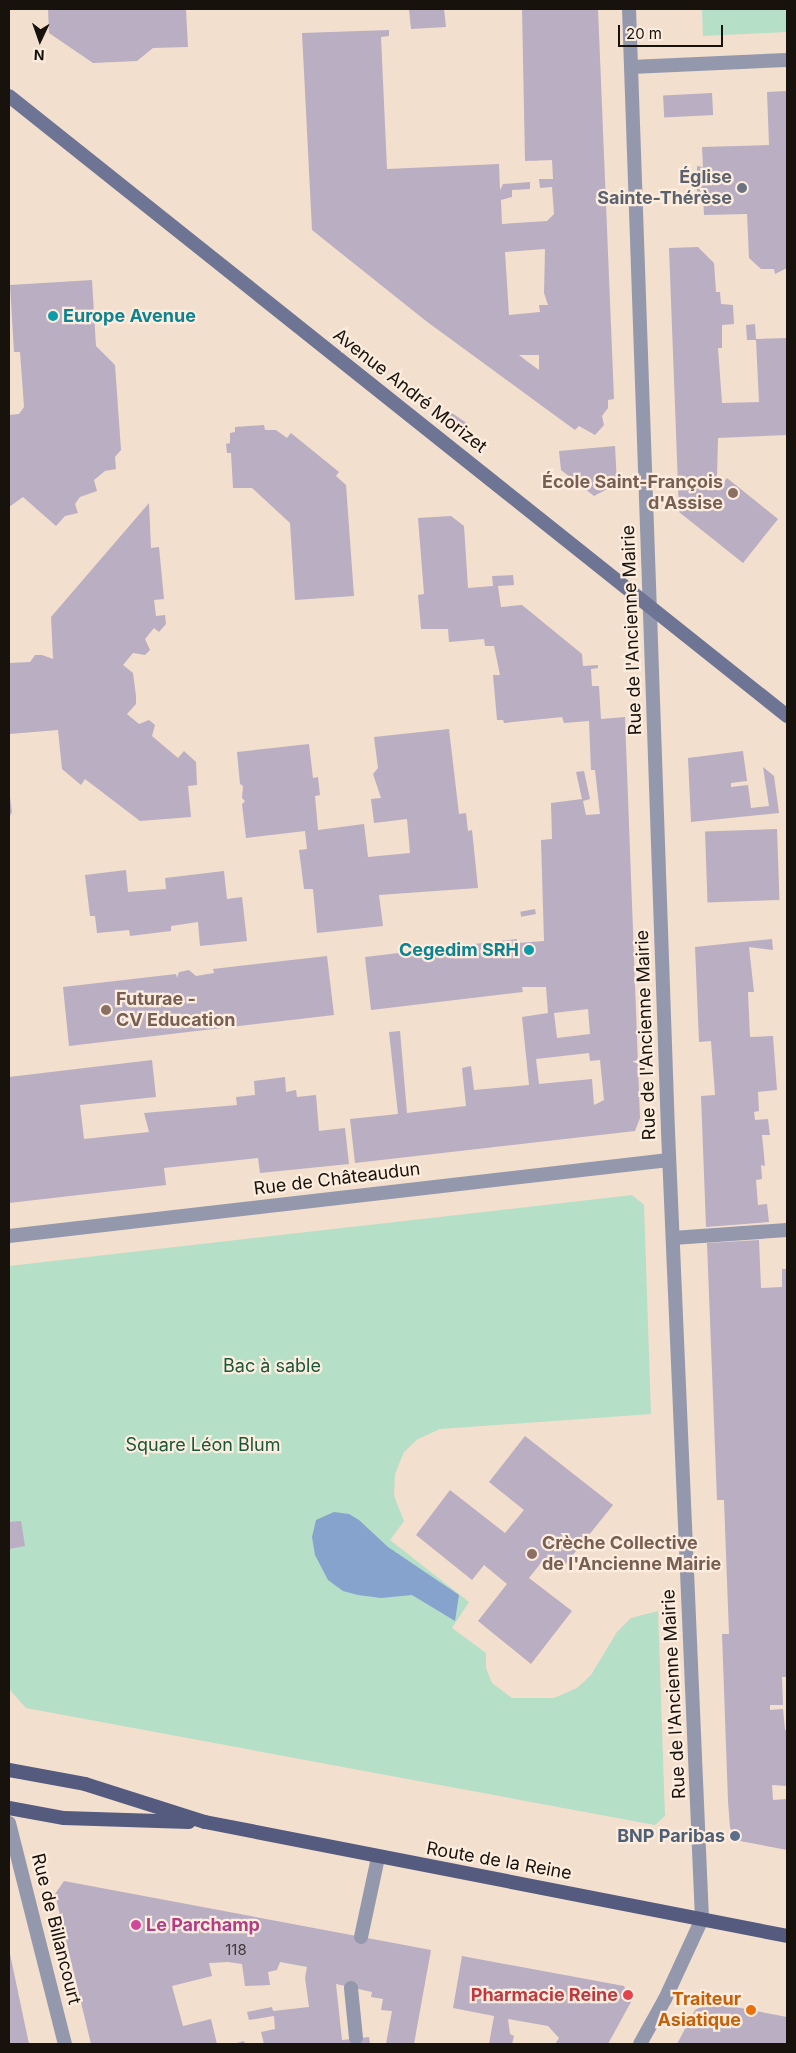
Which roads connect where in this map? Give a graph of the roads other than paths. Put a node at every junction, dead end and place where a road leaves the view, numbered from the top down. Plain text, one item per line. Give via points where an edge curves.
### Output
1 (628, 9) edge
2 (787, 60) edge
3 (631, 67) junction
4 (9, 96) edge
5 (650, 605) junction
6 (787, 716) edge
7 (669, 1160) junction
8 (787, 1230) edge
9 (9, 1236) edge
10 (673, 1238) junction
11 (9, 1770) edge
12 (9, 1808) edge
13 (205, 1822) junction
14 (9, 1823) edge
15 (378, 1858) junction
16 (702, 1919) junction
17 (787, 1936) edge
18 (361, 1937) dead end
19 (351, 1988) dead end
20 (356, 2038) dead end
21 (65, 2044) edge
22 (640, 2044) edge

1 - 3 street, Rue de l'Ancienne Mairie
2 - 3 street
3 - 5 street, Rue de l'Ancienne Mairie
4 - 5 main road, Avenue André Morizet
5 - 6 main road, Avenue André Morizet
5 - 7 street, Rue de l'Ancienne Mairie
7 - 9 street, Rue de Châteaudun
7 - 10 street, Rue de l'Ancienne Mairie
8 - 10 street
10 - 16 street, Rue de l'Ancienne Mairie
11 - 13 main road, Route de la Reine via 85,1784
12 - 13 main road, Route de la Reine via 64,1818
13 - 15 main road, Route de la Reine
14 - 21 street, Rue de Billancourt
15 - 16 main road, Route de la Reine
15 - 18 street
16 - 17 main road, Route de la Reine
16 - 22 street, Rue de l'Ancienne Mairie
19 - 20 street

